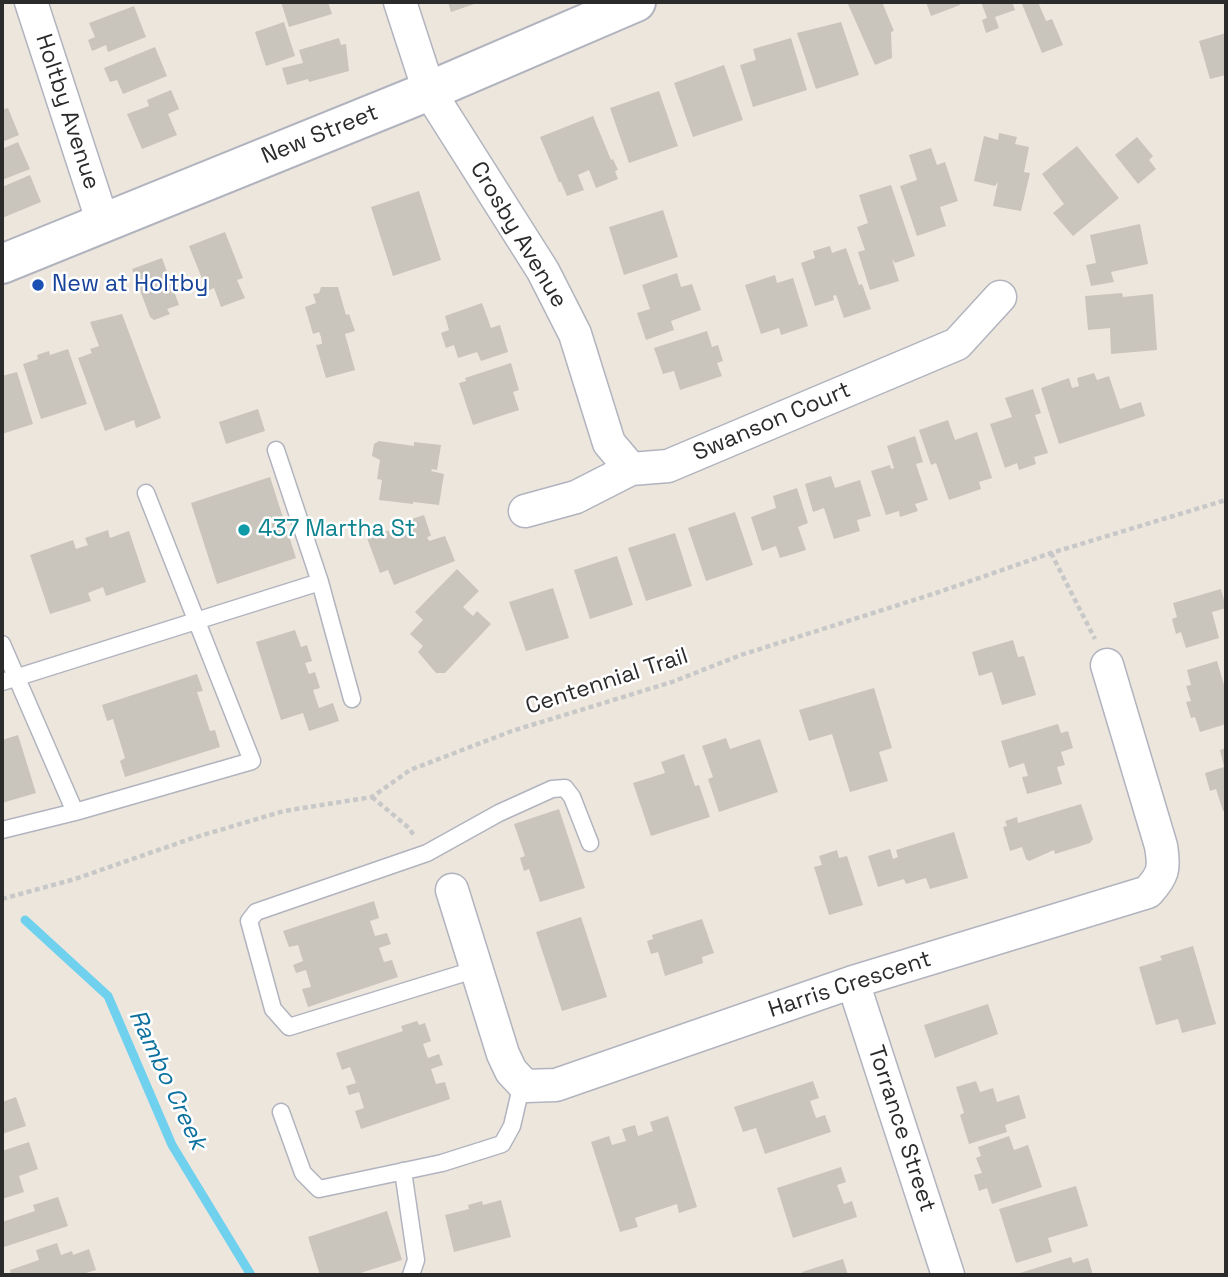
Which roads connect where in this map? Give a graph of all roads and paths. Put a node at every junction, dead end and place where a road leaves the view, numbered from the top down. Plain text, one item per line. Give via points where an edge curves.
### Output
1 (31, 2) edge
2 (400, 2) edge
3 (636, 2) edge
4 (429, 91) junction
5 (103, 223) junction
6 (2, 264) edge
7 (1000, 297) dead end
8 (276, 450) dead end
9 (631, 469) junction
10 (146, 493) dead end
11 (1226, 500) edge
12 (525, 511) dead end
13 (1051, 553) junction
14 (320, 582) junction
15 (197, 621) junction
16 (2, 644) edge
17 (1107, 665) joint
18 (8, 680) edge
19 (352, 699) dead end
20 (75, 812) junction
21 (2, 830) edge
22 (590, 843) dead end
23 (452, 890) dead end
24 (2, 899) edge
25 (477, 969) junction
26 (853, 982) junction
27 (523, 1083) junction
28 (281, 1112) dead end
29 (403, 1171) junction
30 (411, 1275) edge
31 (948, 1275) edge

1 - 5 street, Holtby Avenue
2 - 4 street, Crosby Avenue
3 - 4 main road, New Street
4 - 5 main road, New Street
4 - 9 street, Crosby Avenue via 543,271 575,334 609,443
5 - 6 main road, New Street
7 - 9 street, Swanson Court via 957,344 668,466
8 - 14 lane
9 - 12 street, Swanson Court via 576,497
10 - 15 lane
11 - 13 path, Centennial Trail
13 - 17 path
13 - 24 path, Centennial Trail via 741,655 673,682 512,731 410,771 372,797 284,811
14 - 15 lane
14 - 19 lane
15 - 18 lane
15 - 20 lane via 252,761
16 - 18 lane
17 - 26 street, Harris Crescent via 1161,846 1164,864 1158,881 1148,892
18 - 20 lane
20 - 21 lane
22 - 25 lane via 572,797 565,788 552,789 426,853 256,912 249,921 273,1009 289,1027
23 - 25 street
25 - 27 street via 503,1054
26 - 27 street, Harris Crescent via 556,1085
26 - 31 street, Torrance Street
27 - 29 lane via 512,1126 502,1144
28 - 29 lane via 303,1173 319,1189
29 - 30 lane via 416,1259

